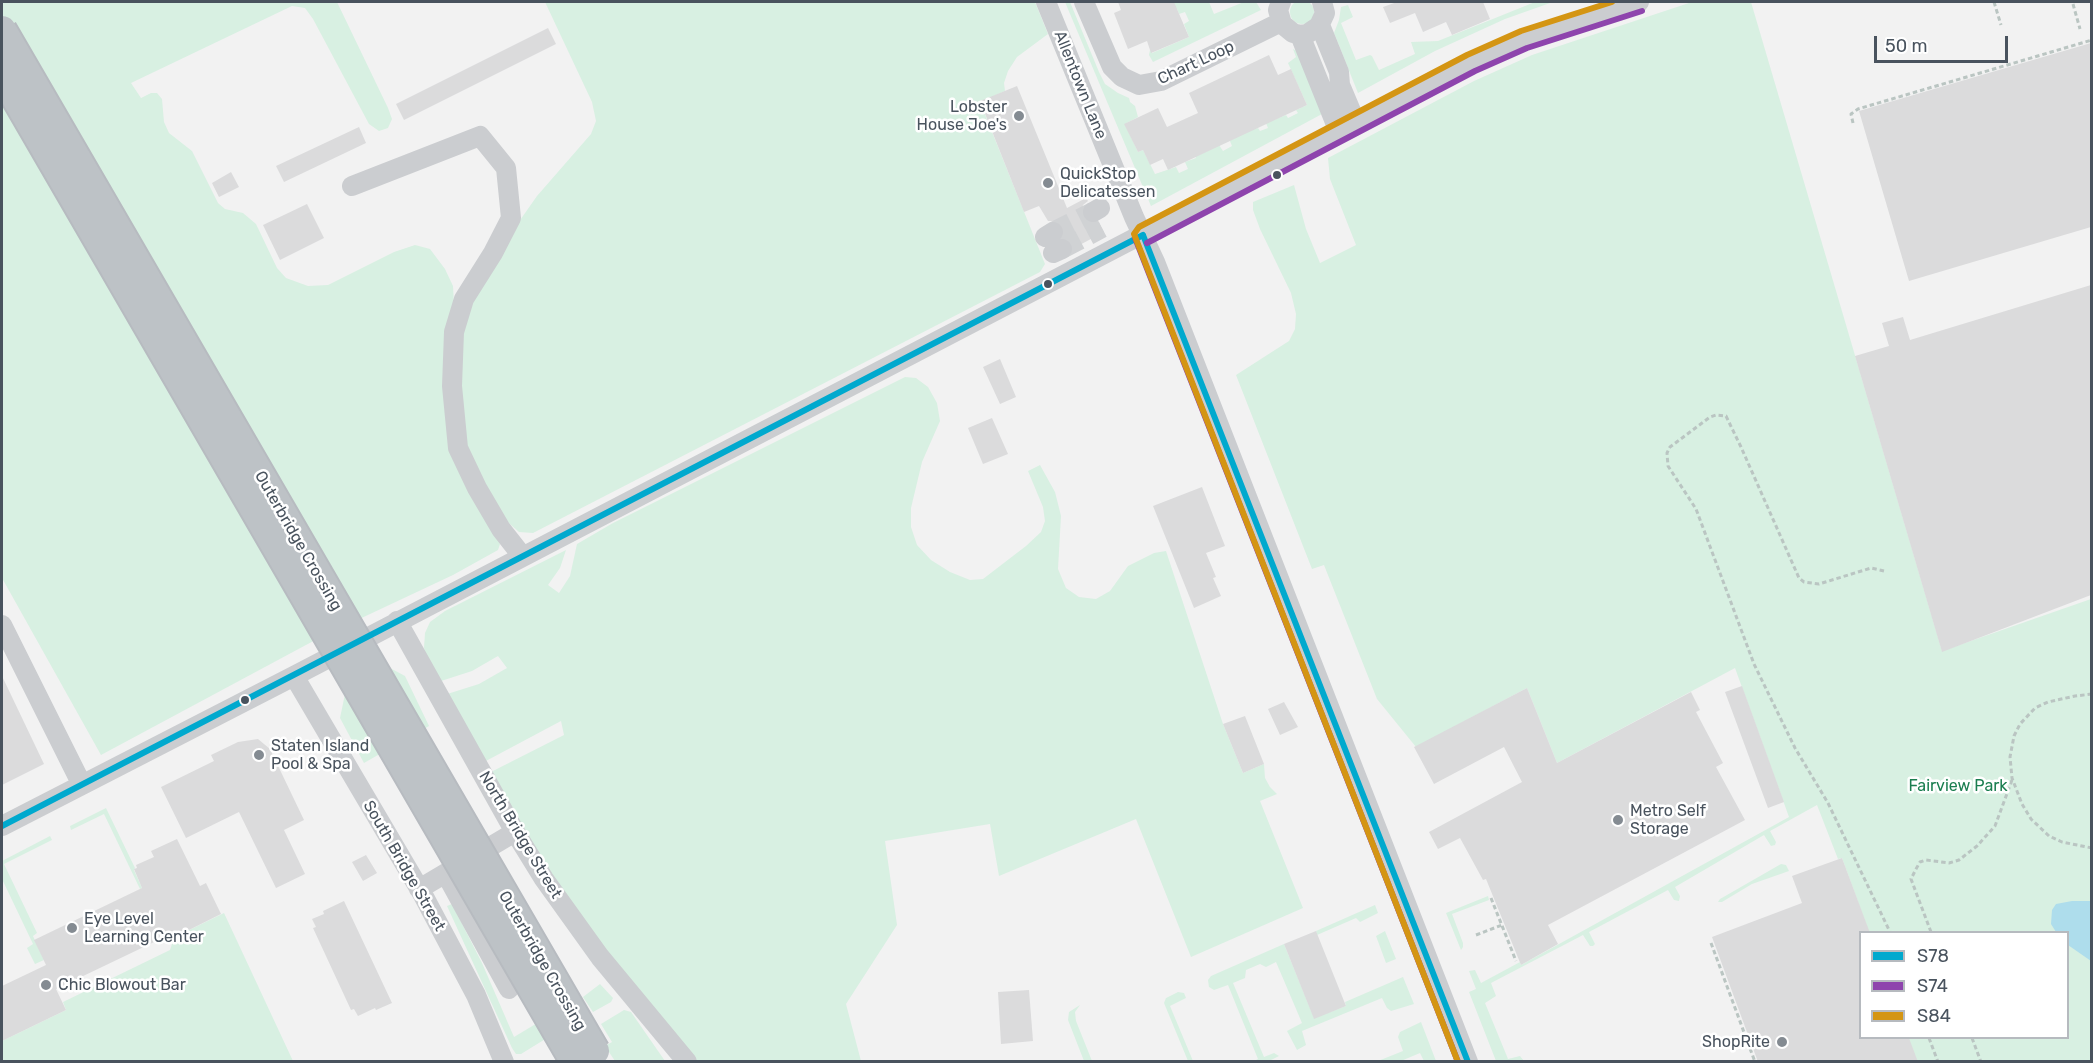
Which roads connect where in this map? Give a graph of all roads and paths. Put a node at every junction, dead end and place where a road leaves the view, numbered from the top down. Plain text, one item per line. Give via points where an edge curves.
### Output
1 (1046, 2) edge
2 (1084, 2) edge
3 (1281, 2) edge
4 (1322, 2) edge
5 (1639, 2) edge
6 (1994, 2) edge
7 (2073, 4) dead end
8 (1281, 22) junction
9 (2001, 25) dead end
10 (2080, 28) dead end
11 (2, 30) edge
12 (1311, 30) junction
13 (2091, 40) edge
14 (2, 74) edge
15 (1852, 123) dead end
16 (1348, 128) junction
17 (352, 186) dead end
18 (1143, 235) junction
19 (523, 557) junction
20 (1884, 571) dead end
21 (397, 621) junction
22 (2, 625) edge
23 (294, 676) junction
24 (2091, 694) edge
25 (2012, 778) junction
26 (82, 785) junction
27 (2, 826) edge
28 (515, 832) junction
29 (2091, 848) edge
30 (446, 874) junction
31 (419, 889) junction
32 (1491, 897) dead end
33 (1502, 925) junction
34 (1889, 931) edge
35 (1930, 931) edge
36 (1476, 935) dead end
37 (1711, 943) dead end
38 (1516, 962) dead end
39 (509, 989) dead end
40 (1929, 1039) edge
41 (1972, 1039) edge
42 (585, 1057) edge
43 (504, 1062) edge
44 (687, 1062) edge
45 (1468, 1062) edge
46 (1755, 1062) edge
47 (1938, 1062) edge
48 (1981, 1062) edge

1 - 18 street, Allentown Lane
2 - 8 street, Chart Loop via 1112,67 1139,85 1161,81
3 - 8 street
4 - 12 street via 1325,13
5 - 16 street via 1524,40
6 - 9 path
7 - 10 path
8 - 12 street via 1287,29
11 - 42 highway, Outerbridge Crossing, bridge
12 - 16 street
12 - 16 street via 1339,72
13 - 15 path via 1858,109 1851,114
14 - 42 highway, Outerbridge Crossing, bridge
16 - 18 street
17 - 19 street via 480,136 506,168 511,218 464,299 454,332 452,386 458,448 501,529
18 - 19 street
18 - 45 street, Allentown Lane
19 - 21 street
20 - 34 path via 1870,568 1819,584 1799,578 1726,416 1710,417 1670,447 1668,466 1696,510 1754,664 1795,748 1828,803
21 - 23 street
21 - 28 street, North Bridge Street
22 - 26 street
23 - 26 street
23 - 31 street, South Bridge Street
24 - 25 path via 2048,702 2027,714 2014,736
25 - 29 path via 2031,819 2049,836
25 - 35 path via 1995,826 1977,846 1959,860 1926,860 1916,869 1911,879
26 - 27 street
28 - 30 street
28 - 44 street, North Bridge Street via 600,957
30 - 31 street
30 - 39 street
31 - 43 street, South Bridge Street via 476,995
32 - 33 path
33 - 36 path
33 - 38 path
37 - 46 path
40 - 47 path
41 - 48 path

